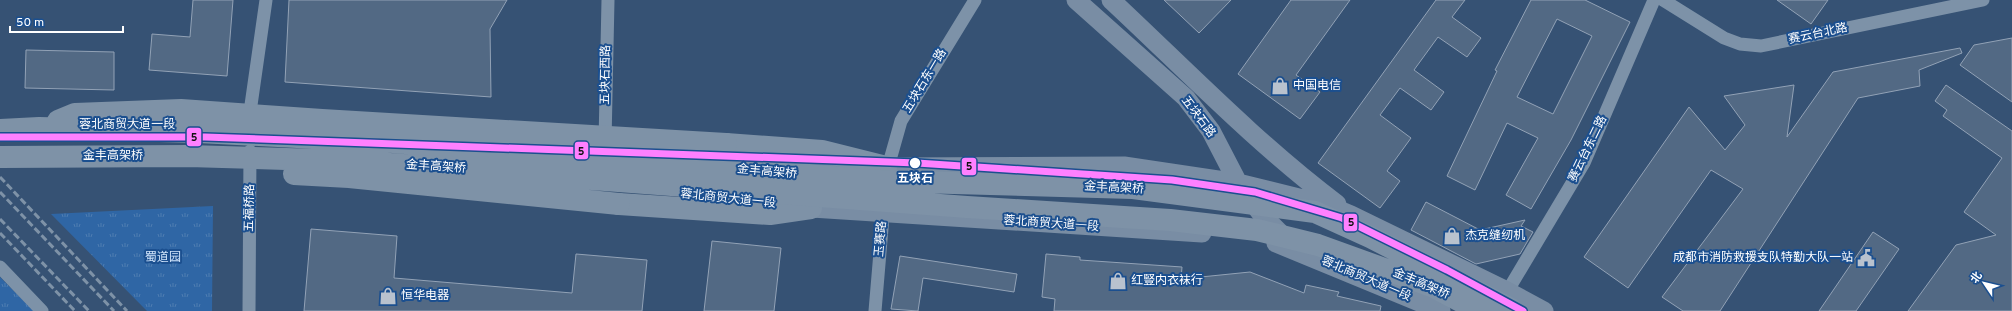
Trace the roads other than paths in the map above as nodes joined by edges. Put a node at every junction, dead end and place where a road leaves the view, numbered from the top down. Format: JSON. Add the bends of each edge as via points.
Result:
{"nodes":[{"id":1,"x":266,"y":0,"type":"edge"},
{"id":2,"x":608,"y":0,"type":"edge"},
{"id":3,"x":975,"y":0,"type":"edge"},
{"id":4,"x":1076,"y":0,"type":"edge"},
{"id":5,"x":1111,"y":0,"type":"edge"},
{"id":6,"x":1654,"y":0,"type":"edge"},
{"id":7,"x":1663,"y":0,"type":"edge"},
{"id":8,"x":1984,"y":0,"type":"edge"},
{"id":9,"x":0,"y":125,"type":"edge"},
{"id":10,"x":251,"y":126,"type":"junction"},
{"id":11,"x":39,"y":128,"type":"junction"},
{"id":12,"x":0,"y":130,"type":"edge"},
{"id":13,"x":604,"y":151,"type":"junction"},
{"id":14,"x":10,"y":157,"type":"edge"},
{"id":15,"x":250,"y":160,"type":"junction"},
{"id":16,"x":0,"y":167,"type":"edge"},
{"id":17,"x":886,"y":167,"type":"junction"},
{"id":18,"x":1238,"y":183,"type":"junction"},
{"id":19,"x":811,"y":208,"type":"junction"},
{"id":20,"x":884,"y":213,"type":"junction"},
{"id":21,"x":1351,"y":215,"type":"junction"},
{"id":22,"x":1299,"y":252,"type":"junction"},
{"id":23,"x":0,"y":267,"type":"edge"},
{"id":24,"x":1507,"y":306,"type":"edge"},
{"id":25,"x":42,"y":311,"type":"edge"},
{"id":26,"x":249,"y":311,"type":"edge"},
{"id":27,"x":875,"y":311,"type":"edge"},
{"id":28,"x":1441,"y":311,"type":"edge"},
{"id":29,"x":1479,"y":311,"type":"edge"},
{"id":30,"x":1544,"y":311,"type":"edge"}],
"edges":[{"from":1,"to":10,"type":"street","name":"五福桥路","via":[[251,105]]},
{"from":2,"to":13,"type":"street","name":"五块石西路"},
{"from":3,"to":17,"type":"street","name":"五块石东一路","via":[[901,121]]},
{"from":4,"to":18,"type":"main road","name":"五块石路","via":[[1186,98],[1211,131]]},
{"from":5,"to":21,"type":"main road","name":"五块石路","via":[[1307,182]]},
{"from":6,"to":24,"type":"street","name":"赛云台东二路","via":[[1584,163]]},
{"from":7,"to":8,"type":"street","name":"赛云台北路","via":[[1724,38],[1740,44],[1761,46]]},
{"from":9,"to":10,"type":"main road","name":"蓉北商贸大道一段"},
{"from":10,"to":13,"type":"main road","name":"蓉北商贸大道一段"},
{"from":10,"to":15,"type":"street","name":"五福桥路"},
{"from":11,"to":12,"type":"highway","name":"金丰高架桥","bridge":true},
{"from":11,"to":17,"type":"highway","bridge":true,"via":[[75,114],[181,110],[822,151]]},
{"from":11,"to":24,"type":"highway","name":"金丰高架桥","bridge":true,"via":[[199,132],[393,142],[880,181],[1133,188],[1315,212]]},
{"from":13,"to":17,"type":"main road","name":"蓉北商贸大道一段"},
{"from":14,"to":19,"type":"highway","bridge":true,"via":[[349,177],[619,204],[770,214]]},
{"from":14,"to":29,"type":"highway","name":"金丰高架桥","bridge":true,"via":[[189,156],[350,161],[1170,220],[1256,230],[1318,245],[1434,287]]},
{"from":15,"to":16,"type":"street","name":"蓉北商贸大道一段"},
{"from":15,"to":19,"type":"main road","name":"蓉北商贸大道一段","via":[[624,189]]},
{"from":15,"to":26,"type":"street","name":"五福桥路"},
{"from":17,"to":18,"type":"main road","name":"蓉北商贸大道一段","via":[[1124,166]]},
{"from":17,"to":20,"type":"street","name":"玉赛路"},
{"from":18,"to":21,"type":"main road","name":"蓉北商贸大道一段","via":[[1327,205]]},
{"from":18,"to":22,"type":"main road","name":"五块石路","via":[[1263,216]]},
{"from":19,"to":20,"type":"main road","name":"蓉北商贸大道一段"},
{"from":20,"to":22,"type":"main road","name":"蓉北商贸大道一段","via":[[1261,237]]},
{"from":20,"to":27,"type":"street","name":"玉赛路"},
{"from":21,"to":24,"type":"main road","name":"蓉北商贸大道一段"},
{"from":22,"to":28,"type":"main road","name":"蓉北商贸大道一段"},
{"from":23,"to":25,"type":"street"},
{"from":24,"to":30,"type":"main road","name":"蓉北商贸大道一段"}]}
